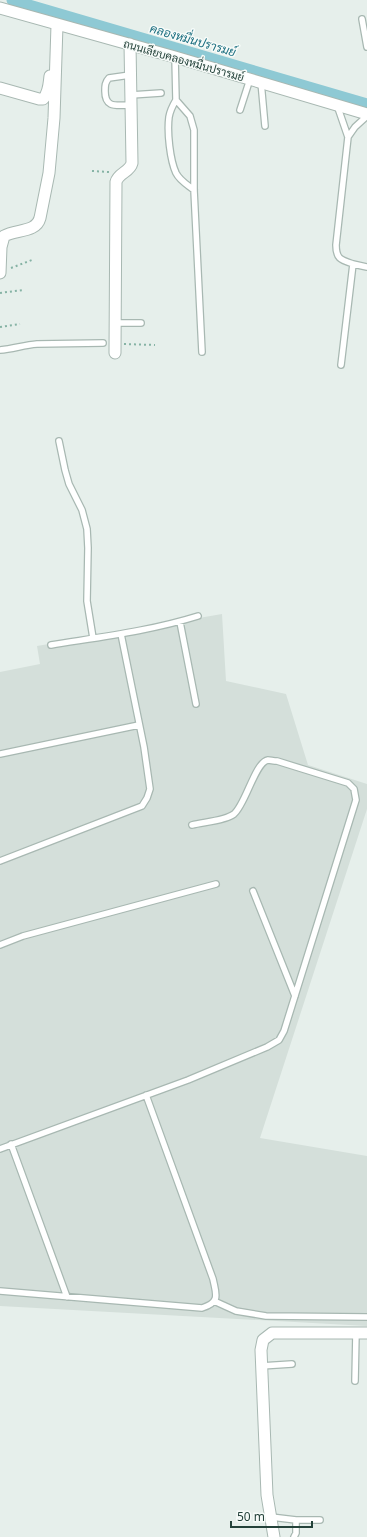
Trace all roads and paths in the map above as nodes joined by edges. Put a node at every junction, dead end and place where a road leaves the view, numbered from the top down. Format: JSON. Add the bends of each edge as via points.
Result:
{"nodes":[{"id":1,"x":0,"y":8,"type":"edge"},
{"id":2,"x":362,"y":19,"type":"dead end"},
{"id":3,"x":54,"y":24,"type":"junction"},
{"id":4,"x":130,"y":44,"type":"junction"},
{"id":5,"x":367,"y":47,"type":"edge"},
{"id":6,"x":175,"y":57,"type":"junction"},
{"id":7,"x":130,"y":75,"type":"junction"},
{"id":8,"x":250,"y":79,"type":"junction"},
{"id":9,"x":261,"y":82,"type":"junction"},
{"id":10,"x":0,"y":88,"type":"edge"},
{"id":11,"x":161,"y":93,"type":"dead end"},
{"id":12,"x":131,"y":100,"type":"junction"},
{"id":13,"x":176,"y":100,"type":"junction"},
{"id":14,"x":337,"y":105,"type":"junction"},
{"id":15,"x":240,"y":110,"type":"dead end"},
{"id":16,"x":367,"y":115,"type":"edge"},
{"id":17,"x":265,"y":126,"type":"dead end"},
{"id":18,"x":348,"y":137,"type":"junction"},
{"id":19,"x":194,"y":190,"type":"junction"},
{"id":20,"x":32,"y":260,"type":"dead end"},
{"id":21,"x":353,"y":264,"type":"junction"},
{"id":22,"x":367,"y":267,"type":"edge"},
{"id":23,"x":0,"y":272,"type":"edge"},
{"id":24,"x":22,"y":290,"type":"dead end"},
{"id":25,"x":0,"y":293,"type":"edge"},
{"id":26,"x":115,"y":323,"type":"junction"},
{"id":27,"x":141,"y":323,"type":"dead end"},
{"id":28,"x":20,"y":324,"type":"dead end"},
{"id":29,"x":0,"y":327,"type":"edge"},
{"id":30,"x":103,"y":343,"type":"dead end"},
{"id":31,"x":155,"y":345,"type":"dead end"},
{"id":32,"x":115,"y":348,"type":"joint"},
{"id":33,"x":0,"y":350,"type":"edge"},
{"id":34,"x":202,"y":352,"type":"dead end"},
{"id":35,"x":341,"y":365,"type":"dead end"},
{"id":36,"x":59,"y":441,"type":"dead end"},
{"id":37,"x":198,"y":616,"type":"dead end"},
{"id":38,"x":180,"y":622,"type":"junction"},
{"id":39,"x":121,"y":634,"type":"junction"},
{"id":40,"x":93,"y":638,"type":"junction"},
{"id":41,"x":51,"y":645,"type":"dead end"},
{"id":42,"x":196,"y":704,"type":"dead end"},
{"id":43,"x":139,"y":725,"type":"junction"},
{"id":44,"x":0,"y":754,"type":"edge"},
{"id":45,"x":192,"y":825,"type":"dead end"},
{"id":46,"x":0,"y":861,"type":"edge"},
{"id":47,"x":216,"y":884,"type":"dead end"},
{"id":48,"x":253,"y":891,"type":"dead end"},
{"id":49,"x":0,"y":945,"type":"edge"},
{"id":50,"x":295,"y":996,"type":"junction"},
{"id":51,"x":146,"y":1095,"type":"junction"},
{"id":52,"x":11,"y":1144,"type":"junction"},
{"id":53,"x":0,"y":1148,"type":"edge"},
{"id":54,"x":0,"y":1291,"type":"edge"},
{"id":55,"x":67,"y":1297,"type":"junction"},
{"id":56,"x":214,"y":1301,"type":"junction"},
{"id":57,"x":367,"y":1317,"type":"edge"},
{"id":58,"x":362,"y":1333,"type":"edge"},
{"id":59,"x":292,"y":1364,"type":"dead end"},
{"id":60,"x":261,"y":1366,"type":"junction"},
{"id":61,"x":356,"y":1382,"type":"dead end"},
{"id":62,"x":270,"y":1517,"type":"junction"},
{"id":63,"x":296,"y":1520,"type":"junction"},
{"id":64,"x":320,"y":1520,"type":"dead end"},
{"id":65,"x":274,"y":1537,"type":"edge"},
{"id":66,"x":294,"y":1537,"type":"edge"}],
"edges":[{"from":1,"to":3,"type":"street","name":"ถนนเลียบคลองหมื่นปรารมย์"},
{"from":2,"to":5,"type":"lane"},
{"from":3,"to":4,"type":"street","name":"ถนนเลียบคลองหมื่นปรารมย์"},
{"from":3,"to":10,"type":"street","via":[[46,96],[38,99]]},
{"from":3,"to":23,"type":"street","via":[[54,118],[49,173],[40,218],[34,227],[4,236]]},
{"from":4,"to":6,"type":"street","name":"ถนนเลียบคลองหมื่นปรารมย์"},
{"from":4,"to":7,"type":"street"},
{"from":6,"to":8,"type":"street","name":"ถนนเลียบคลองหมื่นปรารมย์"},
{"from":6,"to":13,"type":"lane"},
{"from":7,"to":12,"type":"street"},
{"from":7,"to":12,"type":"lane","via":[[109,78],[105,87],[105,98],[110,105]]},
{"from":8,"to":9,"type":"street","name":"ถนนเลียบคลองหมื่นปรารมย์"},
{"from":8,"to":15,"type":"lane"},
{"from":9,"to":14,"type":"street","name":"ถนนเลียบคลองหมื่นปรารมย์"},
{"from":9,"to":17,"type":"lane"},
{"from":11,"to":12,"type":"lane"},
{"from":12,"to":26,"type":"street","via":[[132,163],[130,169],[118,177],[116,182]]},
{"from":13,"to":19,"type":"lane","via":[[193,123]]},
{"from":13,"to":19,"type":"lane","via":[[169,118],[171,161],[180,178]]},
{"from":14,"to":16,"type":"street","name":"ถนนเลียบคลองหมื่นปรารมย์"},
{"from":14,"to":18,"type":"lane"},
{"from":16,"to":18,"type":"lane"},
{"from":18,"to":21,"type":"lane","via":[[336,254],[342,260]]},
{"from":19,"to":34,"type":"lane"},
{"from":20,"to":23,"type":"path"},
{"from":21,"to":22,"type":"lane"},
{"from":21,"to":35,"type":"lane"},
{"from":24,"to":25,"type":"path"},
{"from":26,"to":27,"type":"lane"},
{"from":26,"to":32,"type":"street"},
{"from":28,"to":29,"type":"path"},
{"from":30,"to":33,"type":"lane","via":[[37,344]]},
{"from":31,"to":32,"type":"path"},
{"from":36,"to":40,"type":"lane","via":[[65,470],[87,529],[87,601]]},
{"from":37,"to":38,"type":"lane"},
{"from":38,"to":39,"type":"lane"},
{"from":38,"to":42,"type":"lane"},
{"from":39,"to":40,"type":"lane"},
{"from":39,"to":43,"type":"lane"},
{"from":40,"to":41,"type":"lane"},
{"from":43,"to":44,"type":"lane"},
{"from":43,"to":46,"type":"lane","via":[[150,789],[148,798],[142,806]]},
{"from":45,"to":50,"type":"lane","via":[[233,814],[243,802],[261,763],[268,760],[348,783],[354,789],[356,800]]},
{"from":47,"to":49,"type":"lane","via":[[23,936]]},
{"from":48,"to":50,"type":"lane"},
{"from":50,"to":51,"type":"lane","via":[[279,1040],[188,1080]]},
{"from":51,"to":52,"type":"lane"},
{"from":51,"to":56,"type":"lane","via":[[213,1279],[217,1296]]},
{"from":52,"to":53,"type":"lane"},
{"from":52,"to":55,"type":"lane"},
{"from":54,"to":55,"type":"lane"},
{"from":55,"to":56,"type":"lane","via":[[202,1308]]},
{"from":56,"to":57,"type":"lane","via":[[236,1311],[266,1316]]},
{"from":58,"to":60,"type":"street","via":[[272,1333],[263,1340]]},
{"from":58,"to":61,"type":"lane"},
{"from":59,"to":60,"type":"lane"},
{"from":60,"to":62,"type":"street"},
{"from":62,"to":63,"type":"lane"},
{"from":62,"to":65,"type":"street"},
{"from":63,"to":64,"type":"lane"},
{"from":63,"to":66,"type":"lane"}]}
